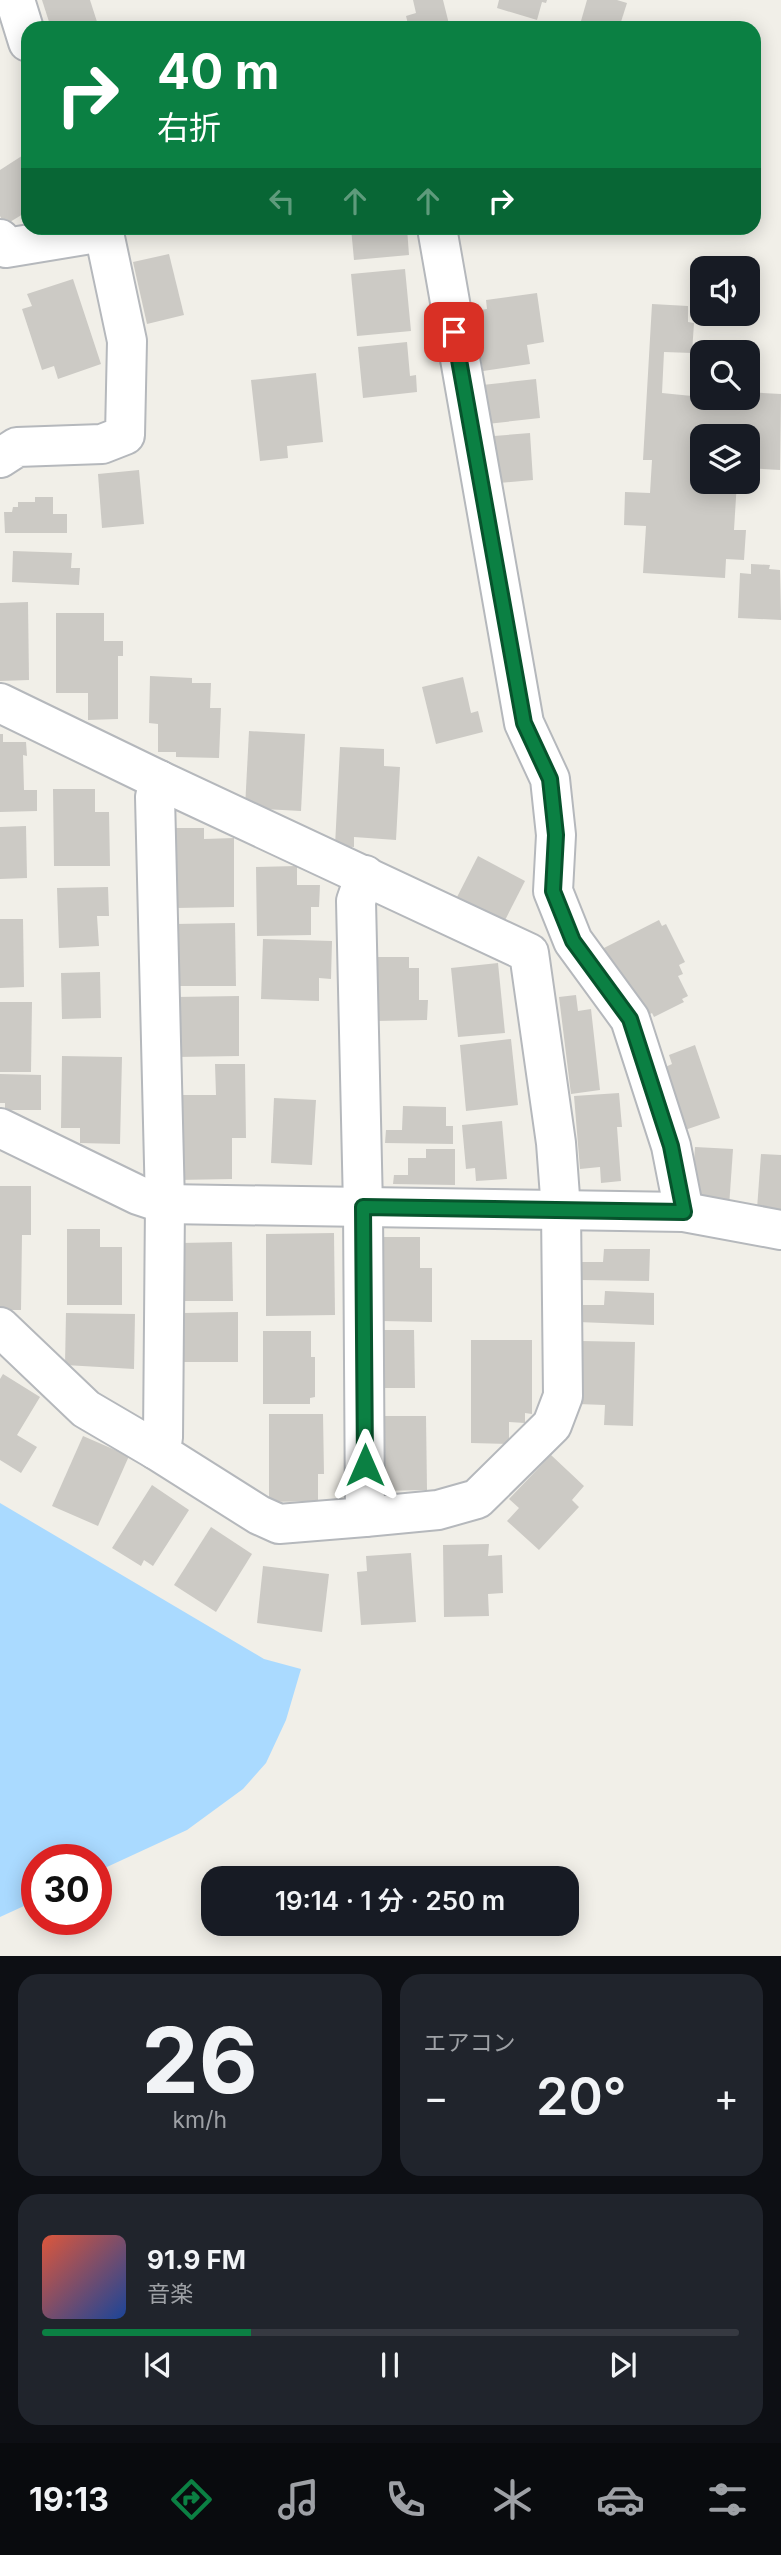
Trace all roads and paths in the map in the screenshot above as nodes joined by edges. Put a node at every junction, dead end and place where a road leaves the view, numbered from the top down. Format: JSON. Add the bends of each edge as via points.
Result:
{"nodes":[{"id":1,"x":15,"y":0,"type":"edge"},
{"id":2,"x":22,"y":21,"type":"edge"},
{"id":3,"x":76,"y":235,"type":"edge"},
{"id":4,"x":104,"y":235,"type":"edge"},
{"id":5,"x":438,"y":235,"type":"edge"},
{"id":6,"x":0,"y":239,"type":"edge"},
{"id":7,"x":0,"y":458,"type":"edge"},
{"id":8,"x":0,"y":703,"type":"edge"},
{"id":9,"x":159,"y":780,"type":"junction"},
{"id":10,"x":365,"y":875,"type":"junction"},
{"id":11,"x":0,"y":1128,"type":"edge"},
{"id":12,"x":165,"y":1204,"type":"junction"},
{"id":13,"x":363,"y":1207,"type":"junction"},
{"id":14,"x":561,"y":1210,"type":"junction"},
{"id":15,"x":684,"y":1212,"type":"junction"},
{"id":16,"x":781,"y":1230,"type":"edge"},
{"id":17,"x":0,"y":1327,"type":"edge"},
{"id":18,"x":156,"y":1450,"type":"junction"},
{"id":19,"x":365,"y":1517,"type":"junction"}],
"edges":[{"from":1,"to":2,"type":"street"},
{"from":3,"to":6,"type":"street","via":[[6,248]]},
{"from":4,"to":7,"type":"street","via":[[127,341],[125,435],[102,444],[18,447]]},
{"from":5,"to":15,"type":"street","via":[[524,723],[550,779],[556,835],[553,891],[573,941],[630,1019],[671,1146]]},
{"from":8,"to":9,"type":"street"},
{"from":9,"to":10,"type":"street"},
{"from":9,"to":12,"type":"street","via":[[155,797]]},
{"from":10,"to":13,"type":"street","via":[[356,901]]},
{"from":10,"to":14,"type":"street","via":[[529,953]]},
{"from":11,"to":12,"type":"street"},
{"from":12,"to":13,"type":"street"},
{"from":12,"to":18,"type":"street","via":[[163,1438]]},
{"from":13,"to":14,"type":"street"},
{"from":13,"to":19,"type":"street"},
{"from":14,"to":15,"type":"street"},
{"from":14,"to":19,"type":"street","via":[[563,1396],[552,1425],[477,1499],[439,1510]]},
{"from":15,"to":16,"type":"street"},
{"from":17,"to":18,"type":"street","via":[[86,1409]]},
{"from":18,"to":19,"type":"street","via":[[279,1524]]}]}
